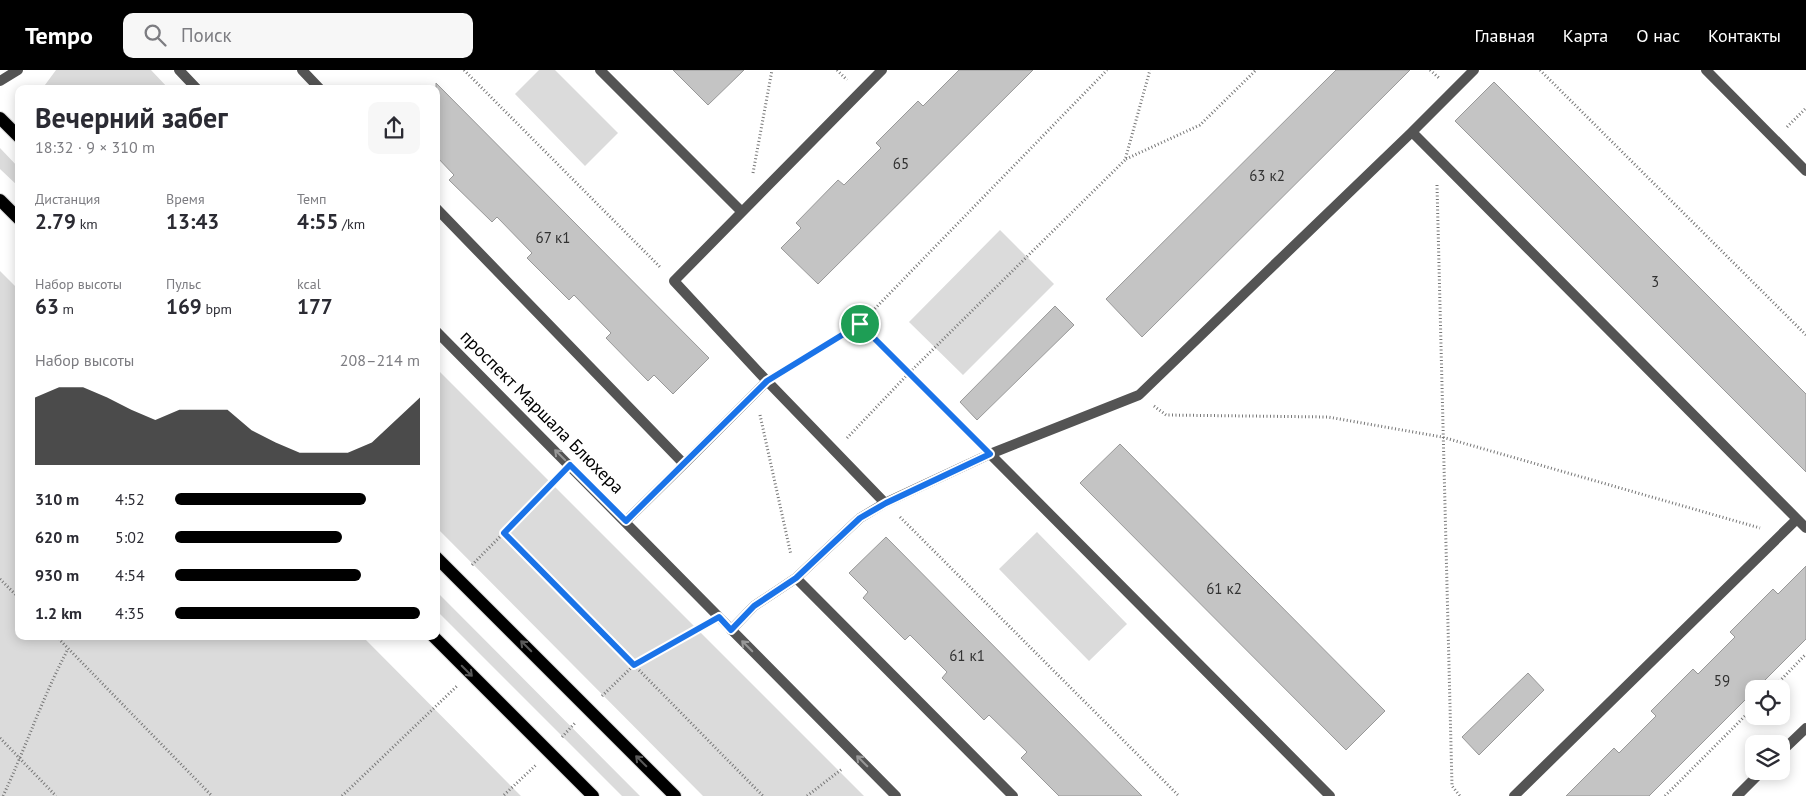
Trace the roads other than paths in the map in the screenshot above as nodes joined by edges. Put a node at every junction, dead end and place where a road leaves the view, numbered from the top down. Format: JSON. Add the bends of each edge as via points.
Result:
{"nodes":[{"id":1,"x":18,"y":70,"type":"edge"},
{"id":2,"x":178,"y":70,"type":"edge"},
{"id":3,"x":302,"y":70,"type":"edge"},
{"id":4,"x":600,"y":70,"type":"edge"},
{"id":5,"x":882,"y":70,"type":"edge"},
{"id":6,"x":1474,"y":70,"type":"edge"},
{"id":7,"x":1706,"y":70,"type":"edge"},
{"id":8,"x":0,"y":81,"type":"edge"},
{"id":9,"x":193,"y":85,"type":"edge"},
{"id":10,"x":316,"y":85,"type":"edge"},
{"id":11,"x":0,"y":118,"type":"edge"},
{"id":12,"x":1412,"y":132,"type":"junction"},
{"id":13,"x":15,"y":133,"type":"edge"},
{"id":14,"x":1806,"y":171,"type":"edge"},
{"id":15,"x":0,"y":200,"type":"edge"},
{"id":16,"x":440,"y":212,"type":"edge"},
{"id":17,"x":742,"y":212,"type":"junction"},
{"id":18,"x":15,"y":215,"type":"edge"},
{"id":19,"x":440,"y":335,"type":"edge"},
{"id":20,"x":767,"y":381,"type":"junction"},
{"id":21,"x":990,"y":454,"type":"junction"},
{"id":22,"x":684,"y":464,"type":"junction"},
{"id":23,"x":886,"y":503,"type":"junction"},
{"id":24,"x":1797,"y":519,"type":"junction"},
{"id":25,"x":626,"y":521,"type":"junction"},
{"id":26,"x":1806,"y":528,"type":"edge"},
{"id":27,"x":440,"y":561,"type":"edge"},
{"id":28,"x":796,"y":578,"type":"junction"},
{"id":29,"x":731,"y":630,"type":"junction"},
{"id":30,"x":437,"y":640,"type":"edge"},
{"id":31,"x":1806,"y":728,"type":"edge"},
{"id":32,"x":1790,"y":743,"type":"edge"},
{"id":33,"x":1753,"y":780,"type":"edge"},
{"id":34,"x":593,"y":796,"type":"edge"},
{"id":35,"x":675,"y":796,"type":"edge"},
{"id":36,"x":896,"y":796,"type":"edge"},
{"id":37,"x":1013,"y":796,"type":"edge"},
{"id":38,"x":1330,"y":796,"type":"edge"},
{"id":39,"x":1514,"y":796,"type":"edge"},
{"id":40,"x":1737,"y":796,"type":"edge"}],
"edges":[{"from":1,"to":8,"type":"street"},
{"from":2,"to":9,"type":"street"},
{"from":3,"to":10,"type":"street"},
{"from":4,"to":17,"type":"street"},
{"from":5,"to":17,"type":"street"},
{"from":6,"to":12,"type":"street"},
{"from":7,"to":14,"type":"street"},
{"from":11,"to":13,"type":"main road"},
{"from":12,"to":21,"type":"street","via":[[1139,395]]},
{"from":12,"to":24,"type":"street"},
{"from":15,"to":18,"type":"main road"},
{"from":16,"to":22,"type":"street"},
{"from":17,"to":20,"type":"street","via":[[674,281]]},
{"from":25,"to":19,"type":"street","name":"проспект Маршала Блюхера","one_way":true},
{"from":20,"to":22,"type":"street"},
{"from":20,"to":23,"type":"street"},
{"from":21,"to":23,"type":"street"},
{"from":21,"to":38,"type":"street"},
{"from":22,"to":25,"type":"street"},
{"from":23,"to":28,"type":"street","via":[[860,518]]},
{"from":24,"to":26,"type":"street"},
{"from":24,"to":39,"type":"street"},
{"from":25,"to":29,"type":"street","name":"проспект Маршала Блюхера"},
{"from":35,"to":27,"type":"main road","one_way":true},
{"from":28,"to":29,"type":"street","via":[[754,606]]},
{"from":28,"to":37,"type":"street"},
{"from":36,"to":29,"type":"street","name":"проспект Маршала Блюхера","one_way":true},
{"from":30,"to":34,"type":"main road","one_way":true},
{"from":31,"to":32,"type":"street"},
{"from":33,"to":40,"type":"street"}]}
